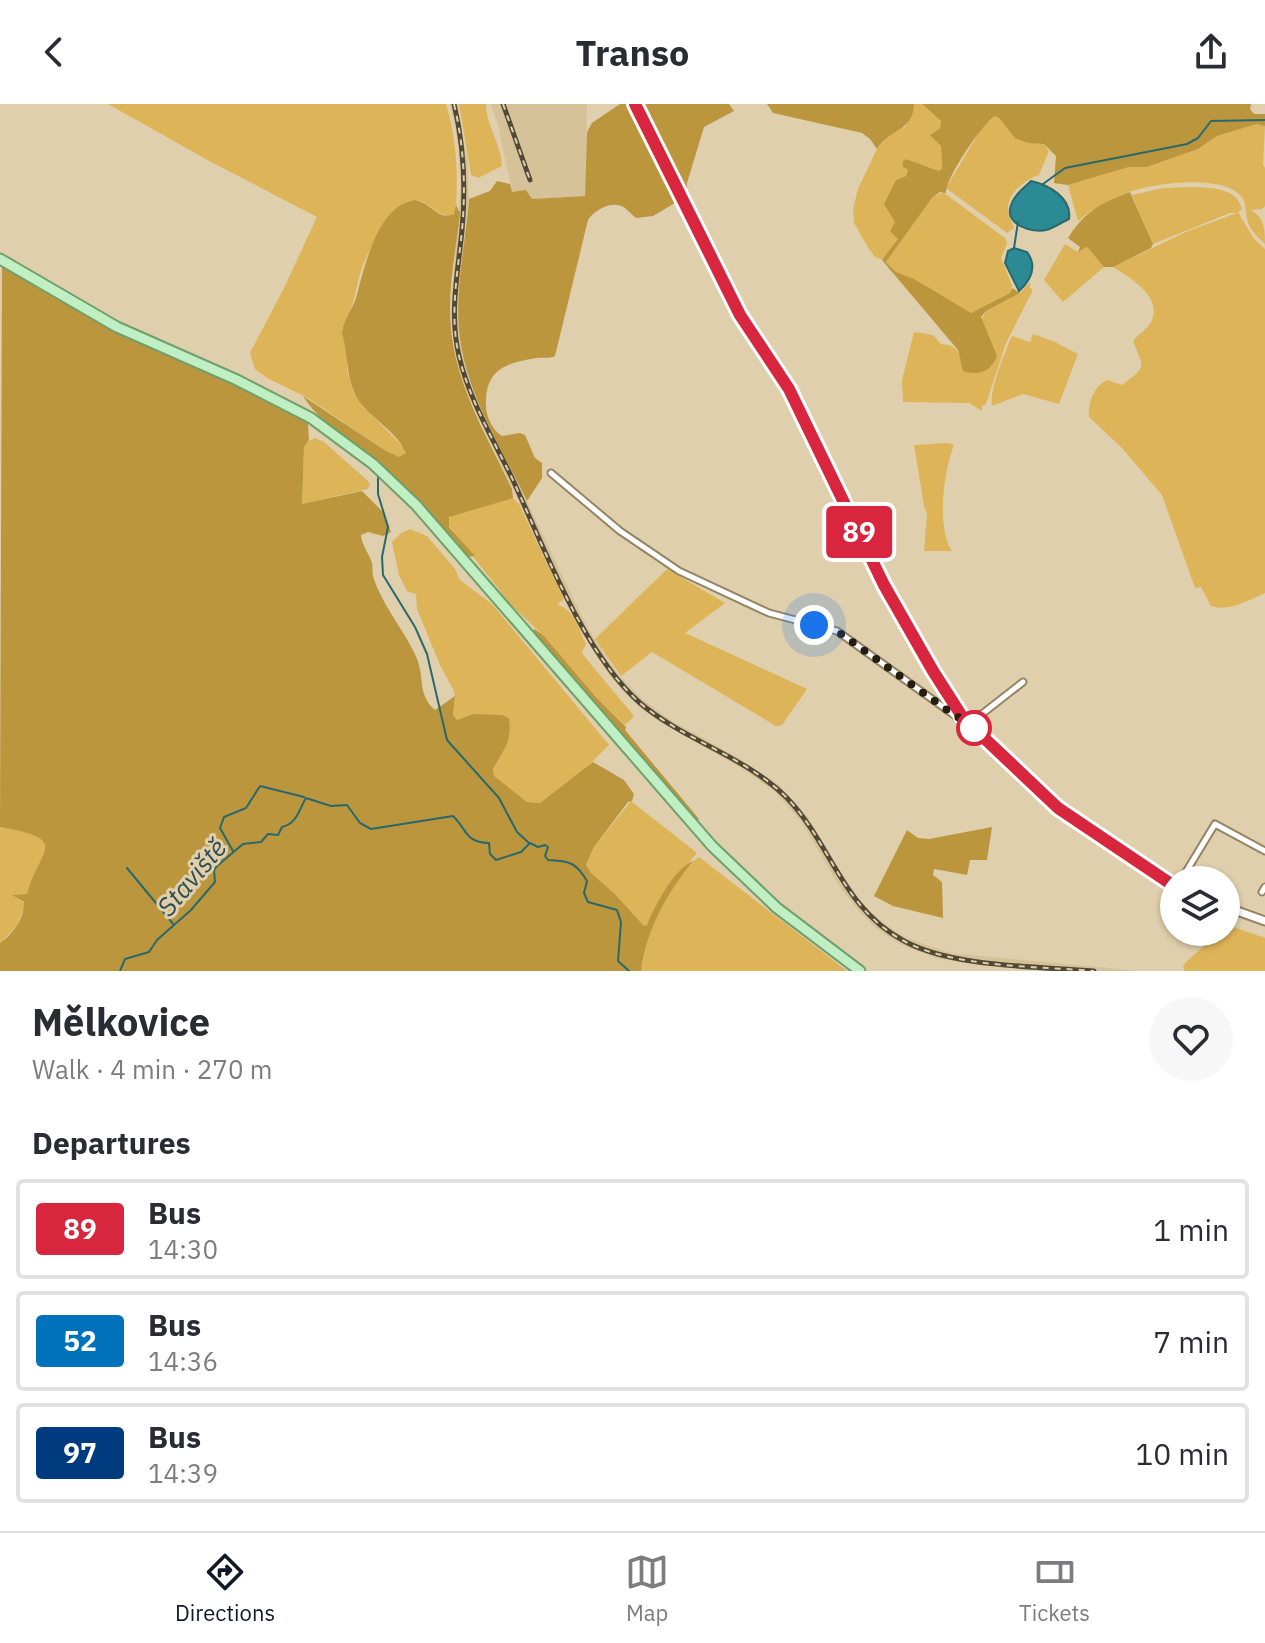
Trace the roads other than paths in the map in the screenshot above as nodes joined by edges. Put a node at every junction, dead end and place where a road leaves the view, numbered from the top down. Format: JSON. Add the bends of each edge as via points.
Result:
{"nodes":[{"id":1,"x":635,"y":104,"type":"edge"},
{"id":2,"x":0,"y":259,"type":"edge"},
{"id":3,"x":551,"y":473,"type":"dead end"},
{"id":4,"x":1023,"y":682,"type":"dead end"},
{"id":5,"x":963,"y":718,"type":"junction"},
{"id":6,"x":1265,"y":851,"type":"edge"},
{"id":7,"x":1190,"y":866,"type":"edge"},
{"id":8,"x":1160,"y":877,"type":"edge"},
{"id":9,"x":1240,"y":912,"type":"edge"},
{"id":10,"x":1265,"y":921,"type":"edge"},
{"id":11,"x":860,"y":971,"type":"edge"}],
"edges":[{"from":1,"to":5,"type":"street","via":[[740,315],[789,389],[884,585]]},
{"from":2,"to":11,"type":"main road","via":[[117,327],[294,408],[358,451],[416,505],[712,846],[777,908]]},
{"from":3,"to":5,"type":"street","via":[[620,531],[679,571],[769,613],[837,631]]},
{"from":4,"to":5,"type":"street","via":[[982,714]]},
{"from":5,"to":8,"type":"street","via":[[1058,808]]},
{"from":6,"to":7,"type":"street","via":[[1215,824]]},
{"from":9,"to":10,"type":"street"}]}
